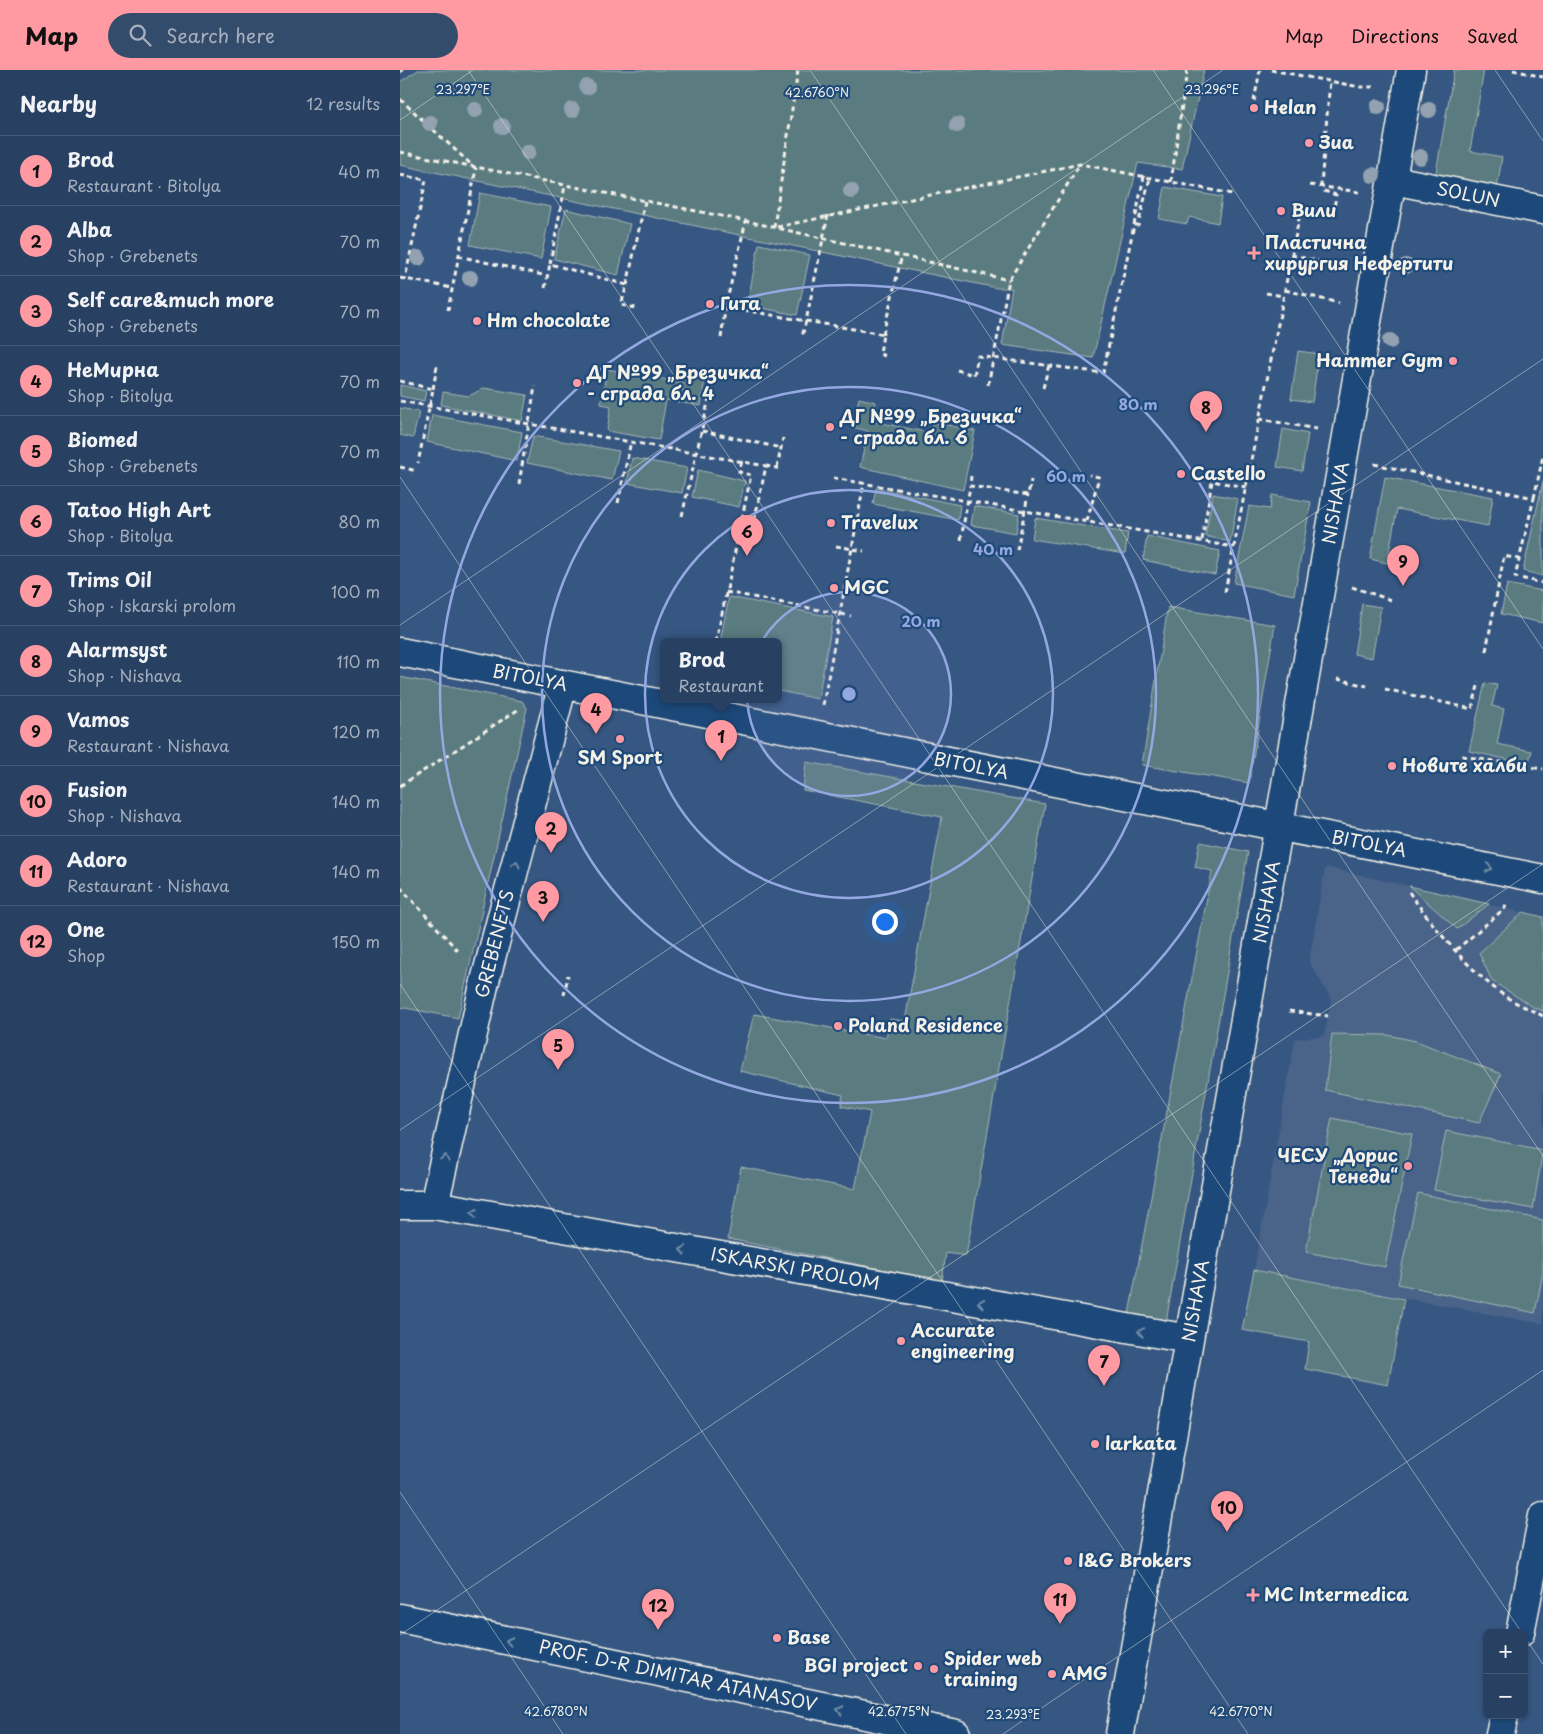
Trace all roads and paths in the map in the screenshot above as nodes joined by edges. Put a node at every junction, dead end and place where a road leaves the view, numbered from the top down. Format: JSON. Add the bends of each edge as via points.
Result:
{"nodes":[{"id":1,"x":403,"y":70,"type":"edge"},
{"id":2,"x":798,"y":70,"type":"edge"},
{"id":3,"x":1187,"y":70,"type":"edge"},
{"id":4,"x":1260,"y":70,"type":"edge"},
{"id":5,"x":1271,"y":70,"type":"edge"},
{"id":6,"x":1412,"y":70,"type":"edge"},
{"id":7,"x":1513,"y":70,"type":"edge"},
{"id":8,"x":400,"y":72,"type":"edge"},
{"id":9,"x":1543,"y":77,"type":"edge"},
{"id":10,"x":1330,"y":81,"type":"junction"},
{"id":11,"x":1373,"y":87,"type":"dead end"},
{"id":12,"x":400,"y":99,"type":"edge"},
{"id":13,"x":1254,"y":101,"type":"dead end"},
{"id":14,"x":400,"y":152,"type":"edge"},
{"id":15,"x":1080,"y":164,"type":"junction"},
{"id":16,"x":476,"y":169,"type":"junction"},
{"id":17,"x":400,"y":174,"type":"edge"},
{"id":18,"x":1144,"y":176,"type":"junction"},
{"id":19,"x":1150,"y":178,"type":"junction"},
{"id":20,"x":1393,"y":180,"type":"junction"},
{"id":21,"x":1171,"y":182,"type":"junction"},
{"id":22,"x":1310,"y":185,"type":"dead end"},
{"id":23,"x":1321,"y":185,"type":"junction"},
{"id":24,"x":565,"y":186,"type":"junction"},
{"id":25,"x":1364,"y":193,"type":"dead end"},
{"id":26,"x":1232,"y":194,"type":"dead end"},
{"id":27,"x":645,"y":201,"type":"junction"},
{"id":28,"x":1293,"y":206,"type":"dead end"},
{"id":29,"x":1301,"y":208,"type":"junction"},
{"id":30,"x":1543,"y":210,"type":"edge"},
{"id":31,"x":828,"y":214,"type":"junction"},
{"id":32,"x":746,"y":221,"type":"junction"},
{"id":33,"x":1134,"y":226,"type":"junction"},
{"id":34,"x":774,"y":228,"type":"junction"},
{"id":35,"x":822,"y":237,"type":"junction"},
{"id":36,"x":1292,"y":255,"type":"junction"},
{"id":37,"x":458,"y":256,"type":"junction"},
{"id":38,"x":902,"y":256,"type":"junction"},
{"id":39,"x":550,"y":264,"type":"junction"},
{"id":40,"x":1354,"y":268,"type":"dead end"},
{"id":41,"x":547,"y":276,"type":"junction"},
{"id":42,"x":400,"y":278,"type":"edge"},
{"id":43,"x":405,"y":279,"type":"junction"},
{"id":44,"x":1008,"y":280,"type":"junction"},
{"id":45,"x":627,"y":285,"type":"junction"},
{"id":46,"x":452,"y":288,"type":"junction"},
{"id":47,"x":545,"y":288,"type":"dead end"},
{"id":48,"x":1285,"y":290,"type":"junction"},
{"id":49,"x":1266,"y":293,"type":"dead end"},
{"id":50,"x":1283,"y":296,"type":"junction"},
{"id":51,"x":1347,"y":305,"type":"dead end"},
{"id":52,"x":726,"y":307,"type":"junction"},
{"id":53,"x":636,"y":308,"type":"dead end"},
{"id":54,"x":448,"y":310,"type":"dead end"},
{"id":55,"x":806,"y":321,"type":"junction"},
{"id":56,"x":883,"y":334,"type":"junction"},
{"id":57,"x":802,"y":337,"type":"dead end"},
{"id":58,"x":721,"y":338,"type":"dead end"},
{"id":59,"x":885,"y":356,"type":"dead end"},
{"id":60,"x":993,"y":358,"type":"junction"},
{"id":61,"x":1048,"y":365,"type":"junction"},
{"id":62,"x":437,"y":366,"type":"dead end"},
{"id":63,"x":957,"y":370,"type":"dead end"},
{"id":64,"x":714,"y":376,"type":"dead end"},
{"id":65,"x":400,"y":381,"type":"edge"},
{"id":66,"x":988,"y":385,"type":"dead end"},
{"id":67,"x":535,"y":386,"type":"dead end"},
{"id":68,"x":1043,"y":388,"type":"dead end"},
{"id":69,"x":433,"y":389,"type":"junction"},
{"id":70,"x":400,"y":401,"type":"edge"},
{"id":71,"x":428,"y":407,"type":"junction"},
{"id":72,"x":1259,"y":419,"type":"junction"},
{"id":73,"x":529,"y":424,"type":"junction"},
{"id":74,"x":1324,"y":430,"type":"dead end"},
{"id":75,"x":702,"y":431,"type":"junction"},
{"id":76,"x":783,"y":438,"type":"dead end"},
{"id":77,"x":630,"y":441,"type":"junction"},
{"id":78,"x":781,"y":448,"type":"junction"},
{"id":79,"x":697,"y":452,"type":"junction"},
{"id":80,"x":1543,"y":456,"type":"edge"},
{"id":81,"x":1344,"y":458,"type":"junction"},
{"id":82,"x":742,"y":460,"type":"junction"},
{"id":83,"x":418,"y":463,"type":"dead end"},
{"id":84,"x":766,"y":466,"type":"junction"},
{"id":85,"x":400,"y":467,"type":"edge"},
{"id":86,"x":777,"y":468,"type":"junction"},
{"id":87,"x":782,"y":469,"type":"dead end"},
{"id":88,"x":417,"y":471,"type":"dead end"},
{"id":89,"x":1089,"y":475,"type":"dead end"},
{"id":90,"x":971,"y":476,"type":"dead end"},
{"id":91,"x":832,"y":478,"type":"dead end"},
{"id":92,"x":1031,"y":480,"type":"dead end"},
{"id":93,"x":864,"y":483,"type":"junction"},
{"id":94,"x":519,"y":484,"type":"dead end"},
{"id":95,"x":970,"y":486,"type":"junction"},
{"id":96,"x":1246,"y":487,"type":"junction"},
{"id":97,"x":1028,"y":495,"type":"junction"},
{"id":98,"x":1534,"y":498,"type":"junction"},
{"id":99,"x":968,"y":500,"type":"junction"},
{"id":100,"x":618,"y":503,"type":"dead end"},
{"id":101,"x":1024,"y":511,"type":"junction"},
{"id":102,"x":682,"y":516,"type":"dead end"},
{"id":103,"x":1087,"y":521,"type":"junction"},
{"id":104,"x":961,"y":540,"type":"dead end"},
{"id":105,"x":1202,"y":540,"type":"junction"},
{"id":106,"x":750,"y":546,"type":"dead end"},
{"id":107,"x":836,"y":546,"type":"dead end"},
{"id":108,"x":1234,"y":546,"type":"junction"},
{"id":109,"x":851,"y":549,"type":"junction"},
{"id":110,"x":1017,"y":550,"type":"dead end"},
{"id":111,"x":864,"y":551,"type":"dead end"},
{"id":112,"x":1520,"y":559,"type":"junction"},
{"id":113,"x":1543,"y":583,"type":"edge"},
{"id":114,"x":726,"y":592,"type":"junction"},
{"id":115,"x":1225,"y":592,"type":"dead end"},
{"id":116,"x":1375,"y":595,"type":"dead end"},
{"id":117,"x":1394,"y":601,"type":"dead end"},
{"id":118,"x":840,"y":613,"type":"junction"},
{"id":119,"x":851,"y":616,"type":"dead end"},
{"id":120,"x":717,"y":638,"type":"edge"},
{"id":121,"x":1486,"y":651,"type":"dead end"},
{"id":122,"x":400,"y":652,"type":"edge"},
{"id":123,"x":1351,"y":682,"type":"dead end"},
{"id":124,"x":1479,"y":682,"type":"dead end"},
{"id":125,"x":563,"y":684,"type":"junction"},
{"id":126,"x":1367,"y":686,"type":"dead end"},
{"id":127,"x":1386,"y":689,"type":"dead end"},
{"id":128,"x":525,"y":705,"type":"dead end"},
{"id":129,"x":817,"y":735,"type":"junction"},
{"id":130,"x":1462,"y":756,"type":"dead end"},
{"id":131,"x":1543,"y":770,"type":"edge"},
{"id":132,"x":400,"y":786,"type":"edge"},
{"id":133,"x":1280,"y":827,"type":"junction"},
{"id":134,"x":1543,"y":879,"type":"edge"},
{"id":135,"x":400,"y":887,"type":"edge"},
{"id":136,"x":1409,"y":892,"type":"dead end"},
{"id":137,"x":1507,"y":896,"type":"dead end"},
{"id":138,"x":1456,"y":950,"type":"junction"},
{"id":139,"x":568,"y":975,"type":"dead end"},
{"id":140,"x":485,"y":981,"type":"junction"},
{"id":141,"x":564,"y":995,"type":"dead end"},
{"id":142,"x":1289,"y":1011,"type":"dead end"},
{"id":143,"x":1328,"y":1016,"type":"dead end"},
{"id":144,"x":1543,"y":1016,"type":"edge"},
{"id":145,"x":400,"y":1205,"type":"edge"},
{"id":146,"x":434,"y":1205,"type":"junction"},
{"id":147,"x":1189,"y":1339,"type":"junction"},
{"id":148,"x":1543,"y":1516,"type":"edge"},
{"id":149,"x":400,"y":1618,"type":"edge"},
{"id":150,"x":1521,"y":1629,"type":"edge"},
{"id":151,"x":1503,"y":1719,"type":"edge"},
{"id":152,"x":956,"y":1734,"type":"edge"},
{"id":153,"x":1120,"y":1734,"type":"edge"},
{"id":154,"x":1500,"y":1734,"type":"edge"}],
"edges":[{"from":1,"to":8,"type":"path"},
{"from":2,"to":34,"type":"path"},
{"from":3,"to":21,"type":"path"},
{"from":4,"to":13,"type":"path"},
{"from":5,"to":10,"type":"path"},
{"from":6,"to":20,"type":"street","name":"NISHAVA"},
{"from":7,"to":9,"type":"path"},
{"from":10,"to":11,"type":"path"},
{"from":10,"to":23,"type":"path"},
{"from":12,"to":16,"type":"path"},
{"from":14,"to":16,"type":"path"},
{"from":15,"to":18,"type":"path"},
{"from":15,"to":31,"type":"path"},
{"from":15,"to":44,"type":"path"},
{"from":16,"to":24,"type":"path"},
{"from":16,"to":37,"type":"path"},
{"from":17,"to":43,"type":"path","via":[[426,180]]},
{"from":18,"to":19,"type":"path"},
{"from":18,"to":33,"type":"path"},
{"from":19,"to":21,"type":"path"},
{"from":19,"to":33,"type":"path","via":[[1138,225]]},
{"from":20,"to":30,"type":"street","name":"SOLUN"},
{"from":20,"to":81,"type":"street","name":"NISHAVA"},
{"from":21,"to":26,"type":"path"},
{"from":22,"to":23,"type":"path"},
{"from":23,"to":25,"type":"path"},
{"from":23,"to":29,"type":"path","via":[[1324,191],[1336,195],[1334,209]]},
{"from":24,"to":27,"type":"path"},
{"from":24,"to":39,"type":"path"},
{"from":27,"to":32,"type":"path"},
{"from":27,"to":45,"type":"path"},
{"from":28,"to":29,"type":"path"},
{"from":29,"to":36,"type":"path"},
{"from":31,"to":34,"type":"path"},
{"from":31,"to":35,"type":"path"},
{"from":32,"to":34,"type":"path"},
{"from":32,"to":52,"type":"path"},
{"from":33,"to":61,"type":"path","via":[[1103,373]]},
{"from":34,"to":35,"type":"path"},
{"from":35,"to":38,"type":"path"},
{"from":35,"to":55,"type":"path"},
{"from":36,"to":40,"type":"path"},
{"from":36,"to":48,"type":"path"},
{"from":37,"to":41,"type":"path"},
{"from":37,"to":46,"type":"path"},
{"from":38,"to":44,"type":"path"},
{"from":38,"to":56,"type":"path"},
{"from":39,"to":41,"type":"path"},
{"from":39,"to":45,"type":"path"},
{"from":41,"to":47,"type":"path"},
{"from":42,"to":43,"type":"path"},
{"from":43,"to":46,"type":"path"},
{"from":44,"to":60,"type":"path"},
{"from":45,"to":53,"type":"path","via":[[621,305]]},
{"from":46,"to":54,"type":"path"},
{"from":48,"to":50,"type":"path"},
{"from":48,"to":51,"type":"path"},
{"from":49,"to":50,"type":"path"},
{"from":50,"to":72,"type":"path"},
{"from":52,"to":55,"type":"path"},
{"from":52,"to":58,"type":"path"},
{"from":55,"to":56,"type":"path"},
{"from":55,"to":57,"type":"path"},
{"from":56,"to":59,"type":"path","via":[[879,351]]},
{"from":60,"to":61,"type":"path"},
{"from":60,"to":63,"type":"path","via":[[978,356],[974,375]]},
{"from":60,"to":66,"type":"path"},
{"from":61,"to":68,"type":"path"},
{"from":62,"to":69,"type":"path"},
{"from":64,"to":75,"type":"path"},
{"from":65,"to":69,"type":"path"},
{"from":67,"to":73,"type":"path"},
{"from":69,"to":71,"type":"path"},
{"from":70,"to":71,"type":"path"},
{"from":71,"to":73,"type":"path"},
{"from":71,"to":83,"type":"path"},
{"from":72,"to":74,"type":"path"},
{"from":72,"to":96,"type":"path"},
{"from":73,"to":77,"type":"path"},
{"from":73,"to":94,"type":"path"},
{"from":75,"to":78,"type":"path"},
{"from":75,"to":79,"type":"path"},
{"from":76,"to":78,"type":"path"},
{"from":77,"to":79,"type":"path"},
{"from":77,"to":100,"type":"path"},
{"from":78,"to":86,"type":"path"},
{"from":79,"to":82,"type":"path"},
{"from":79,"to":102,"type":"path"},
{"from":80,"to":98,"type":"path"},
{"from":81,"to":98,"type":"path"},
{"from":81,"to":133,"type":"street","name":"NISHAVA"},
{"from":82,"to":84,"type":"path"},
{"from":82,"to":114,"type":"path","via":[[739,472],[751,475]]},
{"from":84,"to":86,"type":"path"},
{"from":84,"to":106,"type":"path"},
{"from":85,"to":88,"type":"path"},
{"from":86,"to":87,"type":"path"},
{"from":89,"to":103,"type":"path","via":[[1098,477]]},
{"from":90,"to":95,"type":"path"},
{"from":91,"to":93,"type":"path"},
{"from":92,"to":97,"type":"path"},
{"from":93,"to":99,"type":"path"},
{"from":93,"to":109,"type":"path"},
{"from":95,"to":97,"type":"path"},
{"from":95,"to":99,"type":"path"},
{"from":96,"to":105,"type":"path","via":[[1212,481]]},
{"from":96,"to":108,"type":"path"},
{"from":97,"to":101,"type":"path"},
{"from":98,"to":112,"type":"path"},
{"from":99,"to":101,"type":"path"},
{"from":99,"to":104,"type":"path"},
{"from":101,"to":103,"type":"path"},
{"from":101,"to":110,"type":"path"},
{"from":103,"to":105,"type":"path"},
{"from":105,"to":108,"type":"path"},
{"from":107,"to":109,"type":"path"},
{"from":108,"to":115,"type":"path"},
{"from":109,"to":111,"type":"path"},
{"from":109,"to":118,"type":"path"},
{"from":112,"to":113,"type":"path","via":[[1515,577]]},
{"from":112,"to":121,"type":"path","via":[[1504,556]]},
{"from":114,"to":118,"type":"path"},
{"from":114,"to":120,"type":"path"},
{"from":116,"to":117,"type":"path"},
{"from":118,"to":119,"type":"path"},
{"from":118,"to":129,"type":"path"},
{"from":122,"to":125,"type":"street","name":"BITOLYA"},
{"from":123,"to":126,"type":"path"},
{"from":124,"to":127,"type":"path","via":[[1472,709]]},
{"from":125,"to":129,"type":"street","name":"BITOLYA"},
{"from":140,"to":125,"type":"street","name":"GREBENETS","one_way":true},
{"from":128,"to":132,"type":"path"},
{"from":129,"to":133,"type":"street","name":"BITOLYA"},
{"from":130,"to":131,"type":"path"},
{"from":133,"to":134,"type":"street","name":"BITOLYA","one_way":true},
{"from":133,"to":147,"type":"street","name":"NISHAVA"},
{"from":135,"to":140,"type":"path"},
{"from":136,"to":138,"type":"path"},
{"from":137,"to":138,"type":"path","via":[[1505,908]]},
{"from":138,"to":144,"type":"path","via":[[1504,995]]},
{"from":139,"to":141,"type":"path"},
{"from":146,"to":140,"type":"street","name":"GREBENETS","one_way":true},
{"from":142,"to":143,"type":"path"},
{"from":145,"to":146,"type":"street","name":"ISKARSKI PROLOM"},
{"from":147,"to":146,"type":"street","name":"ISKARSKI PROLOM","one_way":true},
{"from":147,"to":153,"type":"street","name":"NISHAVA"},
{"from":148,"to":150,"type":"street"},
{"from":152,"to":149,"type":"street","name":"PROF. D-R DIMITAR ATANASOV","one_way":true},
{"from":151,"to":154,"type":"street"}]}
